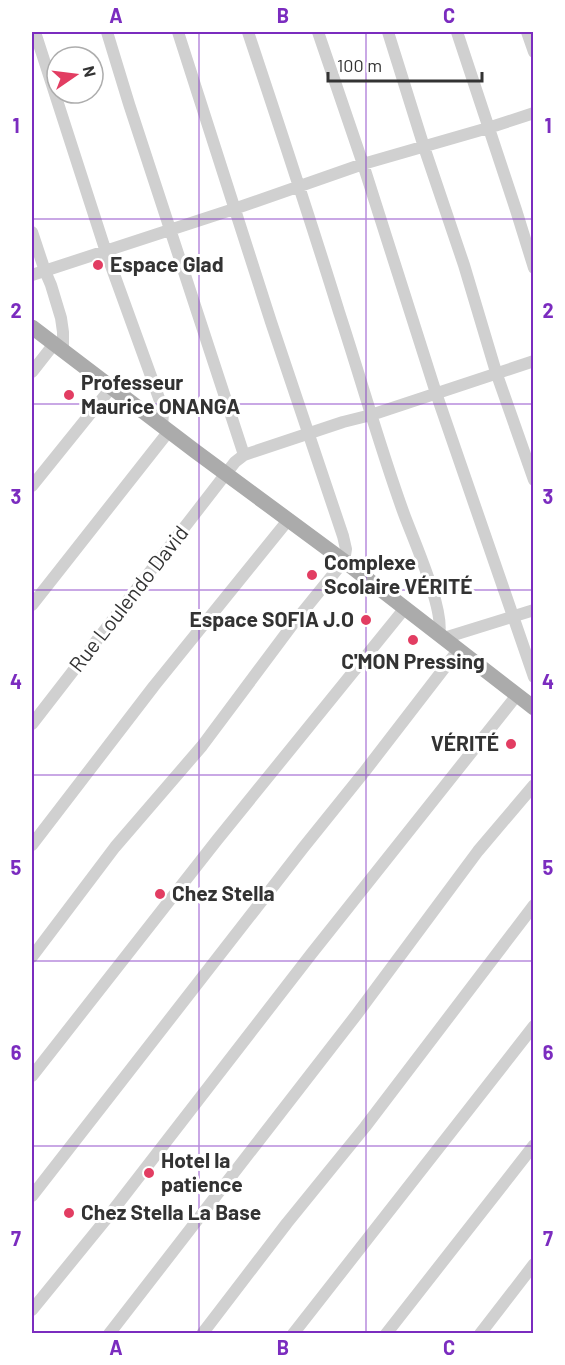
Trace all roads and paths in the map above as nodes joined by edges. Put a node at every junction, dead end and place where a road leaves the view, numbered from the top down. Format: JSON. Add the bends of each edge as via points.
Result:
{"nodes":[{"id":1,"x":35,"y":32,"type":"edge"},
{"id":2,"x":107,"y":32,"type":"edge"},
{"id":3,"x":178,"y":32,"type":"edge"},
{"id":4,"x":248,"y":32,"type":"edge"},
{"id":5,"x":318,"y":32,"type":"edge"},
{"id":6,"x":388,"y":32,"type":"edge"},
{"id":7,"x":457,"y":32,"type":"edge"},
{"id":8,"x":527,"y":32,"type":"edge"},
{"id":9,"x":534,"y":52,"type":"edge"},
{"id":10,"x":534,"y":112,"type":"edge"},
{"id":11,"x":488,"y":128,"type":"junction"},
{"id":12,"x":424,"y":147,"type":"junction"},
{"id":13,"x":363,"y":164,"type":"junction"},
{"id":14,"x":300,"y":186,"type":"junction"},
{"id":15,"x":234,"y":209,"type":"junction"},
{"id":16,"x":170,"y":230,"type":"junction"},
{"id":17,"x":32,"y":232,"type":"edge"},
{"id":18,"x":106,"y":252,"type":"junction"},
{"id":19,"x":534,"y":268,"type":"edge"},
{"id":20,"x":45,"y":271,"type":"junction"},
{"id":21,"x":32,"y":275,"type":"edge"},
{"id":22,"x":32,"y":327,"type":"edge"},
{"id":23,"x":58,"y":348,"type":"junction"},
{"id":24,"x":534,"y":361,"type":"edge"},
{"id":25,"x":32,"y":372,"type":"edge"},
{"id":26,"x":496,"y":372,"type":"junction"},
{"id":27,"x":111,"y":388,"type":"junction"},
{"id":28,"x":436,"y":393,"type":"junction"},
{"id":29,"x":371,"y":414,"type":"junction"},
{"id":30,"x":165,"y":429,"type":"junction"},
{"id":31,"x":308,"y":434,"type":"junction"},
{"id":32,"x":244,"y":455,"type":"junction"},
{"id":33,"x":226,"y":473,"type":"junction"},
{"id":34,"x":534,"y":480,"type":"edge"},
{"id":35,"x":32,"y":486,"type":"edge"},
{"id":36,"x":289,"y":519,"type":"junction"},
{"id":37,"x":344,"y":561,"type":"junction"},
{"id":38,"x":32,"y":605,"type":"edge"},
{"id":39,"x":405,"y":608,"type":"junction"},
{"id":40,"x":534,"y":610,"type":"edge"},
{"id":41,"x":513,"y":617,"type":"junction"},
{"id":42,"x":441,"y":637,"type":"junction"},
{"id":43,"x":459,"y":649,"type":"junction"},
{"id":44,"x":534,"y":677,"type":"edge"},
{"id":45,"x":517,"y":695,"type":"junction"},
{"id":46,"x":534,"y":708,"type":"edge"},
{"id":47,"x":32,"y":724,"type":"edge"},
{"id":48,"x":534,"y":785,"type":"edge"},
{"id":49,"x":32,"y":845,"type":"edge"},
{"id":50,"x":534,"y":905,"type":"edge"},
{"id":51,"x":32,"y":957,"type":"edge"},
{"id":52,"x":534,"y":1026,"type":"edge"},
{"id":53,"x":32,"y":1076,"type":"edge"},
{"id":54,"x":534,"y":1145,"type":"edge"},
{"id":55,"x":32,"y":1196,"type":"edge"},
{"id":56,"x":534,"y":1264,"type":"edge"},
{"id":57,"x":32,"y":1310,"type":"edge"},
{"id":58,"x":109,"y":1334,"type":"edge"},
{"id":59,"x":202,"y":1334,"type":"edge"},
{"id":60,"x":293,"y":1334,"type":"edge"},
{"id":61,"x":386,"y":1334,"type":"edge"},
{"id":62,"x":480,"y":1334,"type":"edge"}],
"edges":[{"from":1,"to":18,"type":"street"},
{"from":2,"to":16,"type":"street"},
{"from":3,"to":15,"type":"street"},
{"from":4,"to":14,"type":"street"},
{"from":5,"to":13,"type":"street"},
{"from":6,"to":12,"type":"street"},
{"from":7,"to":11,"type":"street"},
{"from":8,"to":9,"type":"street"},
{"from":10,"to":11,"type":"street"},
{"from":11,"to":12,"type":"street"},
{"from":11,"to":19,"type":"street"},
{"from":12,"to":13,"type":"street"},
{"from":12,"to":26,"type":"street"},
{"from":13,"to":14,"type":"street"},
{"from":13,"to":28,"type":"street"},
{"from":14,"to":15,"type":"street"},
{"from":14,"to":29,"type":"street"},
{"from":15,"to":16,"type":"street"},
{"from":15,"to":31,"type":"street"},
{"from":16,"to":18,"type":"street"},
{"from":16,"to":32,"type":"street"},
{"from":17,"to":20,"type":"street"},
{"from":18,"to":20,"type":"street"},
{"from":18,"to":30,"type":"street","via":[[160,401]]},
{"from":20,"to":21,"type":"street"},
{"from":20,"to":23,"type":"street","via":[[61,318],[63,332]]},
{"from":22,"to":23,"type":"main road"},
{"from":23,"to":25,"type":"street"},
{"from":23,"to":27,"type":"main road"},
{"from":24,"to":26,"type":"street"},
{"from":26,"to":28,"type":"street"},
{"from":26,"to":34,"type":"street"},
{"from":27,"to":30,"type":"main road"},
{"from":27,"to":35,"type":"street"},
{"from":28,"to":29,"type":"street"},
{"from":28,"to":41,"type":"street"},
{"from":29,"to":31,"type":"street"},
{"from":29,"to":42,"type":"street","via":[[435,597]]},
{"from":30,"to":33,"type":"main road"},
{"from":30,"to":38,"type":"street"},
{"from":31,"to":32,"type":"street"},
{"from":31,"to":37,"type":"street","via":[[345,542]]},
{"from":32,"to":33,"type":"street","name":"Rue Loulendo David"},
{"from":33,"to":36,"type":"main road"},
{"from":33,"to":47,"type":"street","name":"Rue Loulendo David"},
{"from":36,"to":37,"type":"main road"},
{"from":36,"to":49,"type":"street"},
{"from":37,"to":39,"type":"main road"},
{"from":37,"to":51,"type":"street"},
{"from":39,"to":42,"type":"main road"},
{"from":39,"to":53,"type":"street"},
{"from":40,"to":41,"type":"street"},
{"from":41,"to":42,"type":"street"},
{"from":41,"to":44,"type":"street"},
{"from":42,"to":43,"type":"main road"},
{"from":43,"to":45,"type":"main road"},
{"from":43,"to":55,"type":"street"},
{"from":45,"to":46,"type":"main road"},
{"from":45,"to":57,"type":"street"},
{"from":48,"to":58,"type":"street","via":[[478,851]]},
{"from":50,"to":59,"type":"street"},
{"from":52,"to":60,"type":"street"},
{"from":54,"to":61,"type":"street"},
{"from":56,"to":62,"type":"street"}]}
